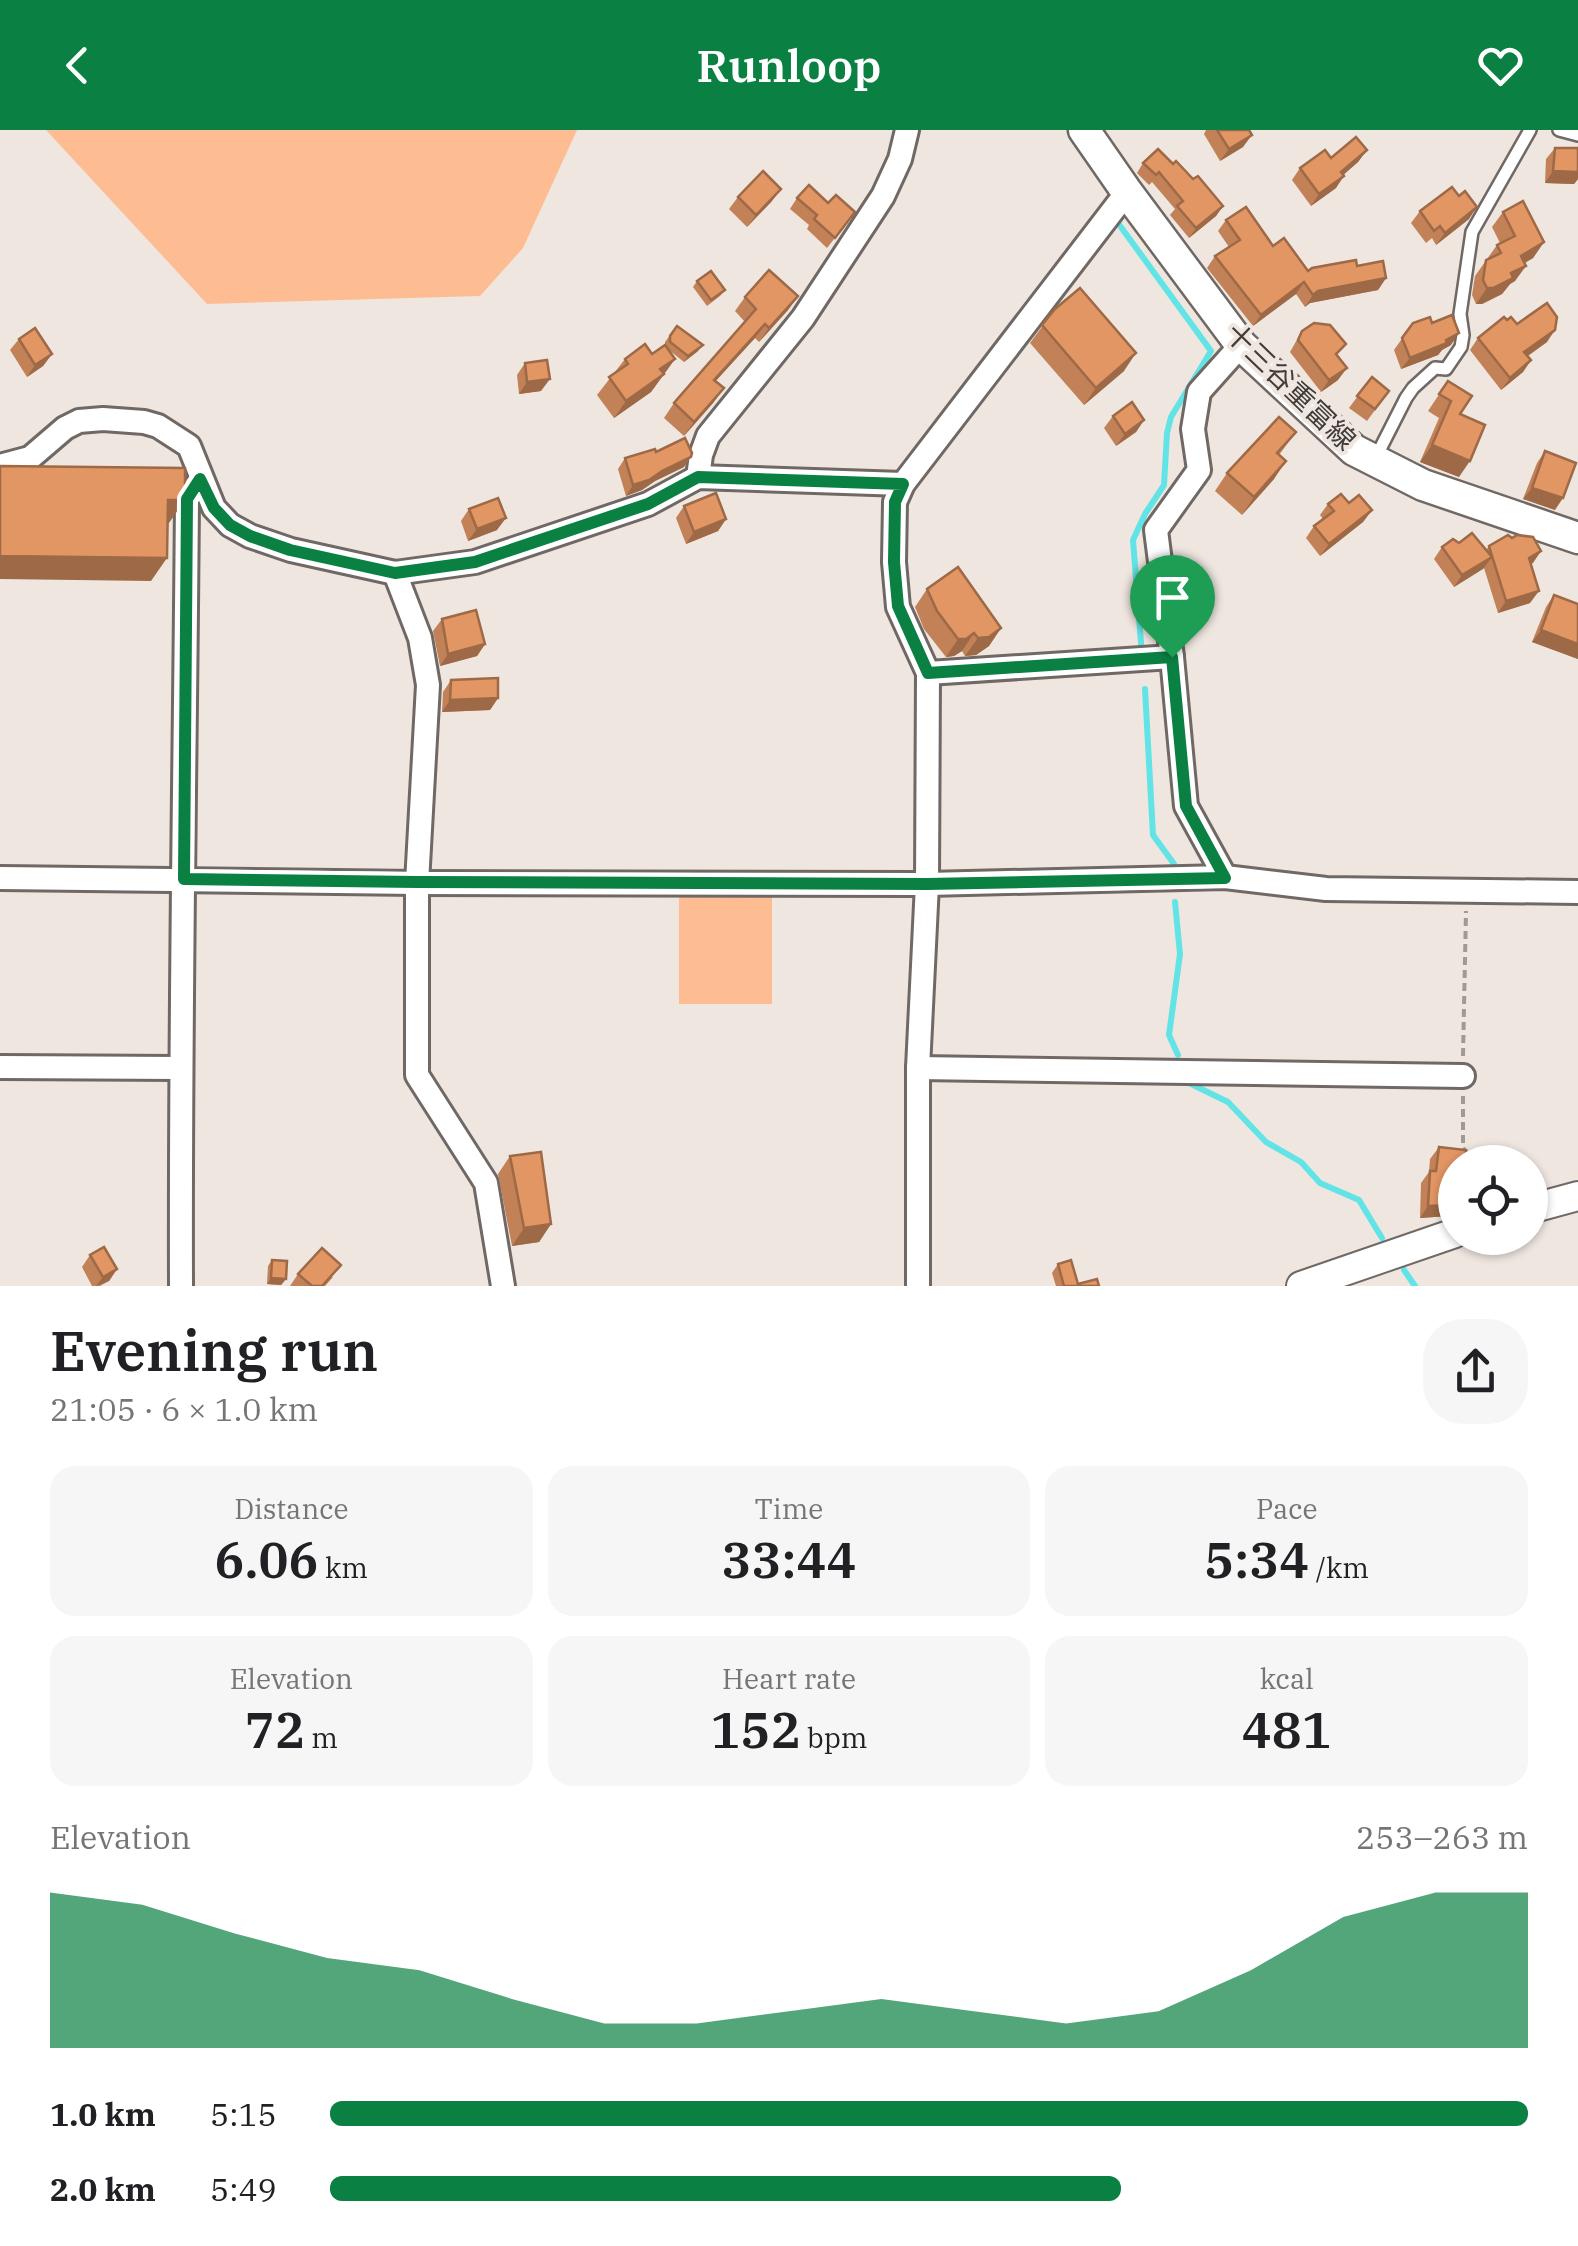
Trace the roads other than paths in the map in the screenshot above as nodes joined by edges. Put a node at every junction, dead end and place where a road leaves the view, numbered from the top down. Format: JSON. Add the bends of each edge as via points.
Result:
{"nodes":[{"id":1,"x":907,"y":130,"type":"edge"},
{"id":2,"x":1084,"y":130,"type":"edge"},
{"id":3,"x":1530,"y":130,"type":"edge"},
{"id":4,"x":1559,"y":130,"type":"edge"},
{"id":5,"x":1578,"y":135,"type":"edge"},
{"id":6,"x":1127,"y":192,"type":"junction"},
{"id":7,"x":1241,"y":345,"type":"junction"},
{"id":8,"x":1374,"y":461,"type":"junction"},
{"id":9,"x":0,"y":466,"type":"edge"},
{"id":10,"x":698,"y":477,"type":"junction"},
{"id":11,"x":200,"y":479,"type":"junction"},
{"id":12,"x":903,"y":484,"type":"junction"},
{"id":13,"x":1578,"y":538,"type":"edge"},
{"id":14,"x":395,"y":573,"type":"junction"},
{"id":15,"x":1172,"y":657,"type":"junction"},
{"id":16,"x":928,"y":673,"type":"junction"},
{"id":17,"x":0,"y":878,"type":"edge"},
{"id":18,"x":1225,"y":878,"type":"junction"},
{"id":19,"x":184,"y":879,"type":"junction"},
{"id":20,"x":417,"y":882,"type":"junction"},
{"id":21,"x":927,"y":884,"type":"junction"},
{"id":22,"x":1578,"y":892,"type":"edge"},
{"id":23,"x":0,"y":1067,"type":"edge"},
{"id":24,"x":180,"y":1068,"type":"junction"},
{"id":25,"x":918,"y":1068,"type":"junction"},
{"id":26,"x":1463,"y":1076,"type":"road end"},
{"id":27,"x":1578,"y":1196,"type":"edge"},
{"id":28,"x":1548,"y":1204,"type":"edge"},
{"id":29,"x":1438,"y":1239,"type":"edge"},
{"id":30,"x":181,"y":1286,"type":"edge"},
{"id":31,"x":503,"y":1286,"type":"edge"},
{"id":32,"x":918,"y":1286,"type":"edge"},
{"id":33,"x":1301,"y":1286,"type":"edge"}],
"edges":[{"from":1,"to":10,"type":"street","via":[[883,196],[804,318],[708,436]]},
{"from":2,"to":6,"type":"main road","name":"十三谷重富線"},
{"from":3,"to":8,"type":"lane","via":[[1472,232],[1461,347],[1446,370],[1436,368],[1414,388]]},
{"from":4,"to":5,"type":"lane"},
{"from":6,"to":7,"type":"main road","name":"十三谷重富線"},
{"from":6,"to":12,"type":"street"},
{"from":7,"to":8,"type":"main road","name":"十三谷重富線"},
{"from":7,"to":15,"type":"street","via":[[1199,392],[1193,429],[1199,470],[1156,530]]},
{"from":8,"to":13,"type":"main road","name":"十三谷重富線","via":[[1423,485]]},
{"from":9,"to":11,"type":"street","via":[[30,458],[78,421],[103,419],[158,426],[188,446]]},
{"from":10,"to":12,"type":"street"},
{"from":10,"to":14,"type":"street","via":[[648,504],[475,562]]},
{"from":11,"to":14,"type":"street","via":[[214,508],[250,536]]},
{"from":11,"to":19,"type":"street","via":[[187,499]]},
{"from":12,"to":16,"type":"street","via":[[895,502],[898,606]]},
{"from":14,"to":20,"type":"street","via":[[420,638],[428,685]]},
{"from":15,"to":16,"type":"street"},
{"from":15,"to":18,"type":"street","via":[[1186,806]]},
{"from":16,"to":21,"type":"street"},
{"from":17,"to":19,"type":"street"},
{"from":18,"to":21,"type":"street"},
{"from":18,"to":22,"type":"street","via":[[1326,889]]},
{"from":19,"to":20,"type":"street"},
{"from":19,"to":24,"type":"street"},
{"from":20,"to":21,"type":"street"},
{"from":20,"to":31,"type":"street","via":[[417,1075],[486,1184]]},
{"from":21,"to":25,"type":"street"},
{"from":23,"to":24,"type":"street"},
{"from":24,"to":30,"type":"street"},
{"from":25,"to":26,"type":"street"},
{"from":25,"to":32,"type":"street"},
{"from":27,"to":28,"type":"street"},
{"from":29,"to":33,"type":"street"}]}
